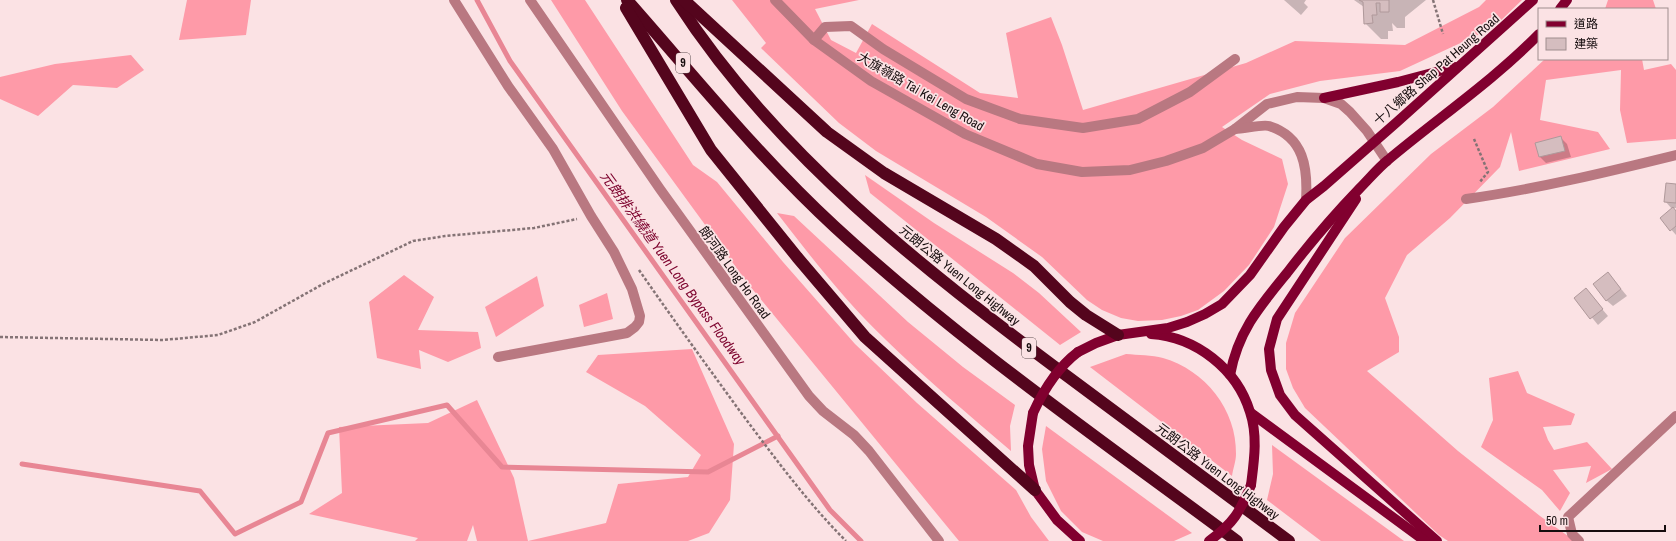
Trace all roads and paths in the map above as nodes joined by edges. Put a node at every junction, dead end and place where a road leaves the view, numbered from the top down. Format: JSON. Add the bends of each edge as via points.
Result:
{"nodes":[{"id":1,"x":454,"y":0,"type":"edge"},
{"id":2,"x":530,"y":0,"type":"edge"},
{"id":3,"x":621,"y":0,"type":"edge"},
{"id":4,"x":627,"y":0,"type":"edge"},
{"id":5,"x":676,"y":0,"type":"edge"},
{"id":6,"x":684,"y":0,"type":"edge"},
{"id":7,"x":775,"y":0,"type":"edge"},
{"id":8,"x":1433,"y":0,"type":"edge"},
{"id":9,"x":1534,"y":0,"type":"edge"},
{"id":10,"x":1567,"y":0,"type":"edge"},
{"id":11,"x":1561,"y":8,"type":"edge"},
{"id":12,"x":1443,"y":34,"type":"dead end"},
{"id":13,"x":1538,"y":35,"type":"edge"},
{"id":14,"x":814,"y":40,"type":"junction"},
{"id":15,"x":1235,"y":59,"type":"dead end"},
{"id":16,"x":1457,"y":67,"type":"junction"},
{"id":17,"x":1324,"y":98,"type":"junction"},
{"id":18,"x":1235,"y":129,"type":"junction"},
{"id":19,"x":1474,"y":139,"type":"dead end"},
{"id":20,"x":1374,"y":142,"type":"junction"},
{"id":21,"x":1676,"y":155,"type":"edge"},
{"id":22,"x":1387,"y":161,"type":"junction"},
{"id":23,"x":1370,"y":178,"type":"junction"},
{"id":24,"x":1306,"y":200,"type":"junction"},
{"id":25,"x":1466,"y":200,"type":"joint"},
{"id":26,"x":591,"y":216,"type":"junction"},
{"id":27,"x":635,"y":264,"type":"dead end"},
{"id":28,"x":1135,"y":333,"type":"junction"},
{"id":29,"x":1118,"y":335,"type":"junction"},
{"id":30,"x":0,"y":337,"type":"edge"},
{"id":31,"x":498,"y":357,"type":"dead end"},
{"id":32,"x":1230,"y":375,"type":"junction"},
{"id":33,"x":1251,"y":413,"type":"junction"},
{"id":34,"x":1676,"y":416,"type":"edge"},
{"id":35,"x":1035,"y":490,"type":"junction"},
{"id":36,"x":846,"y":541,"type":"edge"},
{"id":37,"x":939,"y":541,"type":"edge"},
{"id":38,"x":1080,"y":541,"type":"edge"},
{"id":39,"x":1209,"y":541,"type":"edge"},
{"id":40,"x":1237,"y":541,"type":"edge"},
{"id":41,"x":1289,"y":541,"type":"edge"},
{"id":42,"x":1425,"y":541,"type":"edge"},
{"id":43,"x":1437,"y":541,"type":"edge"},
{"id":44,"x":1579,"y":541,"type":"edge"}],
"edges":[{"from":1,"to":26,"type":"street","via":[[508,86],[553,149]]},
{"from":2,"to":37,"type":"street","name":"朗河路 Long Ho Road","via":[[660,189],[809,396],[869,451]]},
{"from":3,"to":35,"type":"highway","via":[[711,150],[807,269],[865,337]]},
{"from":4,"to":40,"type":"highway","number":"9","via":[[769,160],[834,226],[889,276],[1003,366]]},
{"from":5,"to":41,"type":"highway","name":"元朗公路 Yuen Long Highway","number":"9","via":[[716,58],[747,96],[820,172],[892,238],[1011,334]]},
{"from":6,"to":29,"type":"highway","via":[[827,132],[884,173],[996,239],[1034,266],[1076,306]]},
{"from":7,"to":14,"type":"street","name":"大旗嶺路 Tai Kei Leng Road"},
{"from":8,"to":12,"type":"path"},
{"from":9,"to":16,"type":"main road","name":"十八鄉路 Shap Pat Heung Road"},
{"from":10,"to":11,"type":"main road"},
{"from":13,"to":22,"type":"main road","via":[[1497,74]]},
{"from":14,"to":15,"type":"street","via":[[826,27],[850,26],[966,99],[1020,119],[1083,128],[1138,119],[1190,92]]},
{"from":14,"to":18,"type":"street","name":"大旗嶺路 Tai Kei Leng Road","via":[[871,81],[965,134],[1037,164],[1082,172],[1130,170],[1202,148]]},
{"from":16,"to":17,"type":"main road"},
{"from":16,"to":20,"type":"main road","name":"十八鄉路 Shap Pat Heung Road"},
{"from":17,"to":18,"type":"street","name":"大旗嶺路 Tai Kei Leng Road","via":[[1297,97],[1267,104]]},
{"from":17,"to":20,"type":"street","name":"大旗嶺路 Tai Kei Leng Road","via":[[1341,104]]},
{"from":18,"to":24,"type":"street","via":[[1268,126],[1295,142],[1304,162]]},
{"from":19,"to":25,"type":"path","via":[[1488,172]]},
{"from":20,"to":22,"type":"street","name":"大旗嶺路 Tai Kei Leng Road"},
{"from":20,"to":24,"type":"main road","name":"十八鄉路 Shap Pat Heung Road"},
{"from":21,"to":25,"type":"street","via":[[1621,169]]},
{"from":22,"to":23,"type":"main road"},
{"from":23,"to":32,"type":"main road","via":[[1304,251],[1258,310],[1240,339]]},
{"from":23,"to":43,"type":"main road","via":[[1277,320],[1269,349],[1271,370],[1280,395],[1295,415]]},
{"from":24,"to":28,"type":"main road","name":"十八鄉路 Shap Pat Heung Road","via":[[1284,226],[1250,275],[1222,304],[1187,322]]},
{"from":26,"to":30,"type":"path","via":[[534,228],[413,241],[323,284],[255,322],[218,335],[163,340]]},
{"from":26,"to":31,"type":"street","via":[[614,252],[632,289],[640,316],[639,322],[627,333]]},
{"from":27,"to":36,"type":"path","via":[[788,475],[827,523]]},
{"from":28,"to":29,"type":"main road"},
{"from":28,"to":32,"type":"main road","via":[[1180,340],[1202,350]]},
{"from":29,"to":35,"type":"main road","bridge":true,"via":[[1096,343],[1066,361],[1041,396],[1033,413],[1028,446],[1028,465]]},
{"from":32,"to":33,"type":"main road","via":[[1244,396]]},
{"from":33,"to":39,"type":"main road","bridge":true,"via":[[1255,455],[1250,485],[1234,520]]},
{"from":33,"to":42,"type":"main road"},
{"from":34,"to":44,"type":"street","via":[[1568,517],[1572,534]]},
{"from":35,"to":38,"type":"main road","via":[[1057,520]]}]}
